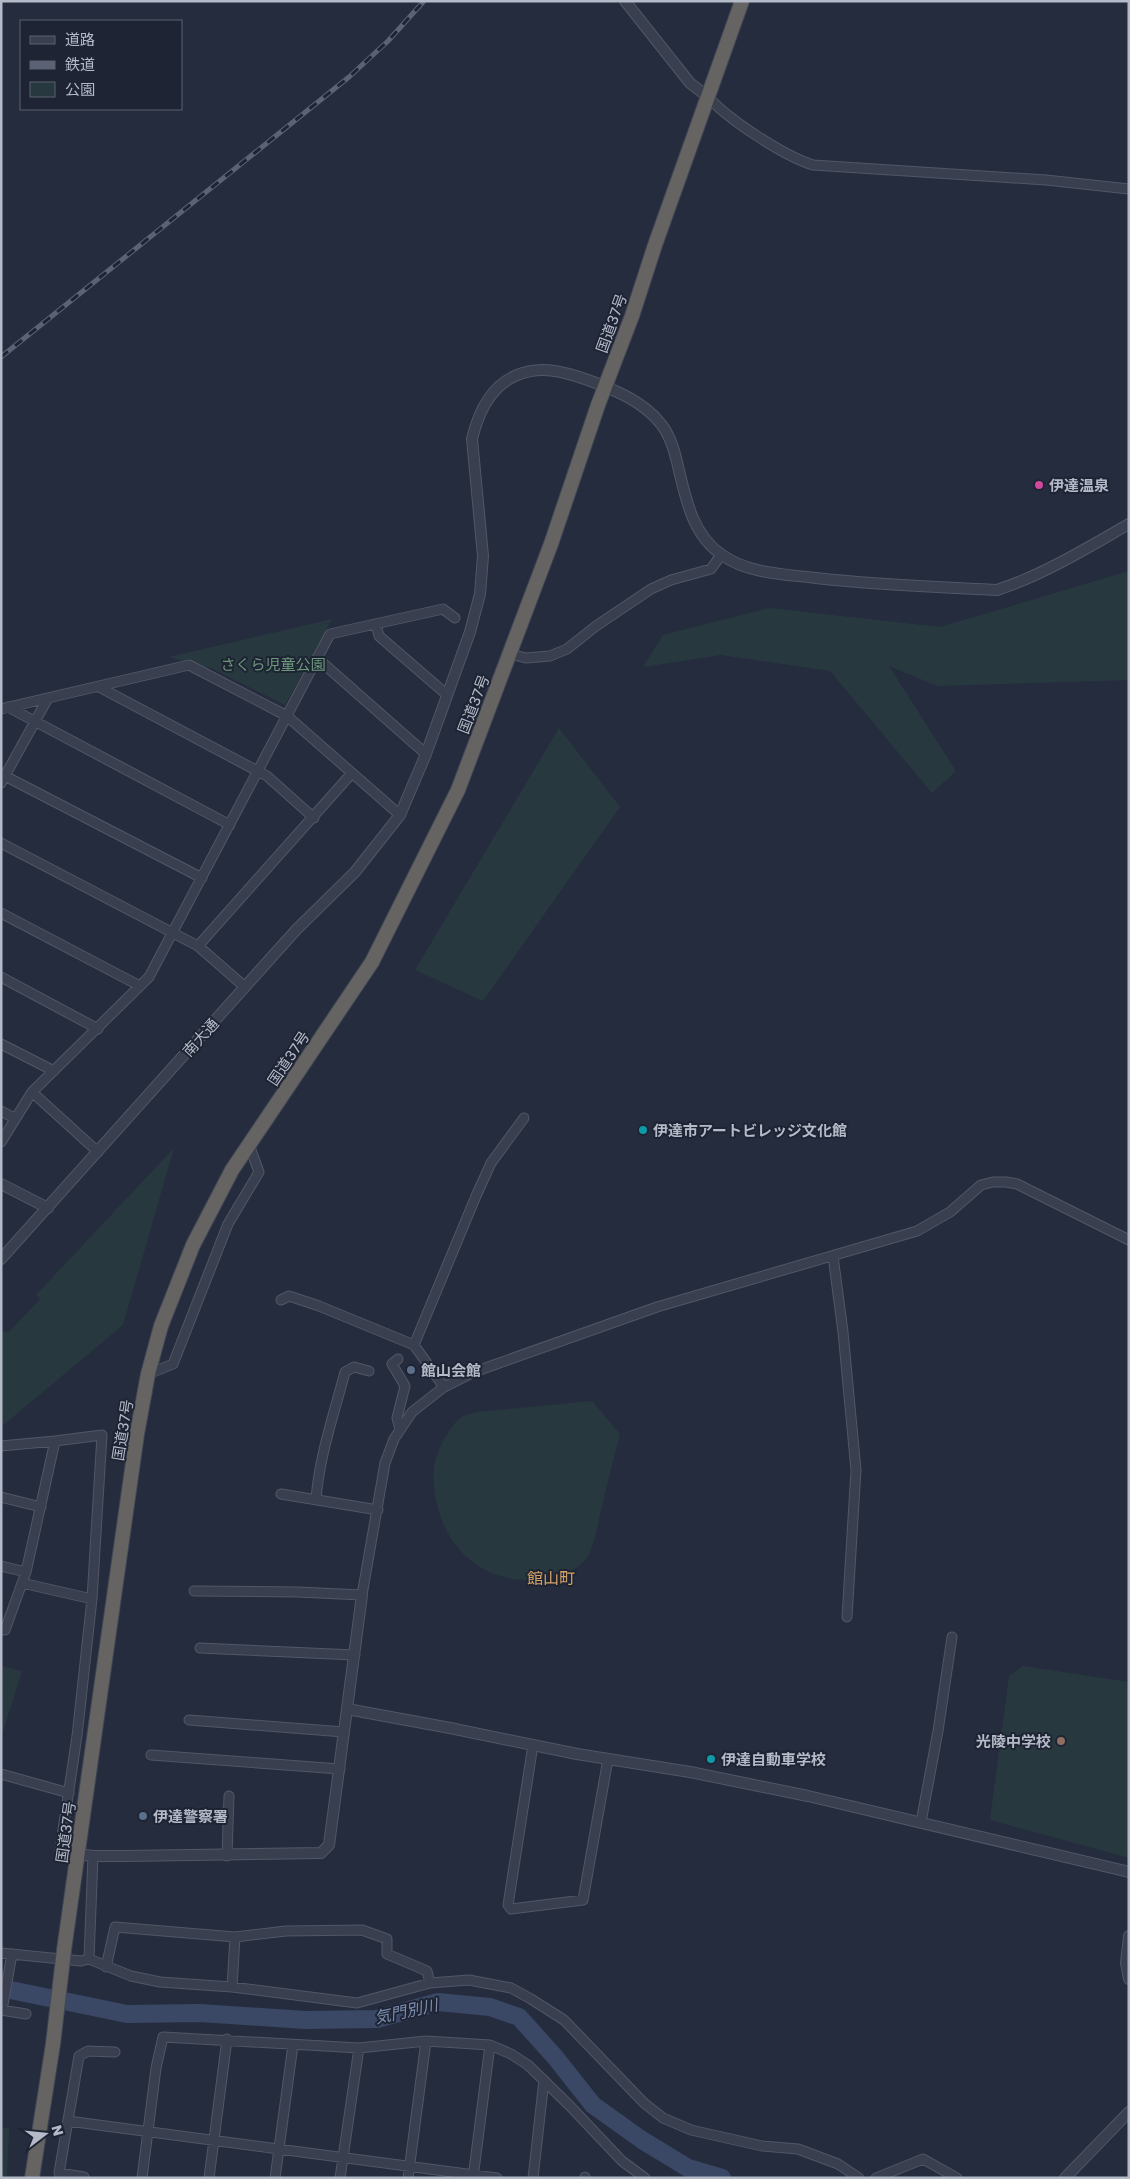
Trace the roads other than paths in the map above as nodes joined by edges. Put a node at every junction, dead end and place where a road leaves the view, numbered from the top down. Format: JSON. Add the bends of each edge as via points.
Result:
{"nodes":[{"id":1,"x":625,"y":1,"type":"edge"},
{"id":2,"x":742,"y":1,"type":"edge"},
{"id":3,"x":708,"y":97,"type":"junction"},
{"id":4,"x":1129,"y":189,"type":"edge"},
{"id":5,"x":605,"y":386,"type":"junction"},
{"id":6,"x":1129,"y":524,"type":"edge"},
{"id":7,"x":721,"y":555,"type":"junction"},
{"id":8,"x":455,"y":618,"type":"dead end"},
{"id":9,"x":376,"y":624,"type":"junction"},
{"id":10,"x":510,"y":654,"type":"junction"},
{"id":11,"x":317,"y":658,"type":"junction"},
{"id":12,"x":99,"y":687,"type":"junction"},
{"id":13,"x":446,"y":694,"type":"junction"},
{"id":14,"x":48,"y":698,"type":"junction"},
{"id":15,"x":5,"y":708,"type":"edge"},
{"id":16,"x":287,"y":716,"type":"junction"},
{"id":17,"x":34,"y":722,"type":"junction"},
{"id":18,"x":426,"y":754,"type":"junction"},
{"id":19,"x":258,"y":771,"type":"junction"},
{"id":20,"x":352,"y":773,"type":"junction"},
{"id":21,"x":2,"y":778,"type":"edge"},
{"id":22,"x":400,"y":815,"type":"junction"},
{"id":23,"x":314,"y":818,"type":"junction"},
{"id":24,"x":230,"y":825,"type":"junction"},
{"id":25,"x":1,"y":843,"type":"edge"},
{"id":26,"x":202,"y":878,"type":"junction"},
{"id":27,"x":1,"y":913,"type":"edge"},
{"id":28,"x":173,"y":933,"type":"junction"},
{"id":29,"x":198,"y":946,"type":"junction"},
{"id":30,"x":1,"y":977,"type":"edge"},
{"id":31,"x":140,"y":986,"type":"junction"},
{"id":32,"x":245,"y":987,"type":"junction"},
{"id":33,"x":98,"y":1029,"type":"junction"},
{"id":34,"x":1,"y":1044,"type":"edge"},
{"id":35,"x":54,"y":1071,"type":"junction"},
{"id":36,"x":32,"y":1092,"type":"junction"},
{"id":37,"x":1,"y":1112,"type":"edge"},
{"id":38,"x":14,"y":1118,"type":"junction"},
{"id":39,"x":524,"y":1118,"type":"dead end"},
{"id":40,"x":1,"y":1142,"type":"edge"},
{"id":41,"x":249,"y":1145,"type":"junction"},
{"id":42,"x":98,"y":1152,"type":"junction"},
{"id":43,"x":1,"y":1184,"type":"edge"},
{"id":44,"x":48,"y":1208,"type":"junction"},
{"id":45,"x":1129,"y":1240,"type":"edge"},
{"id":46,"x":833,"y":1256,"type":"junction"},
{"id":47,"x":1,"y":1259,"type":"edge"},
{"id":48,"x":281,"y":1300,"type":"dead end"},
{"id":49,"x":414,"y":1345,"type":"junction"},
{"id":50,"x":398,"y":1359,"type":"dead end"},
{"id":51,"x":369,"y":1371,"type":"dead end"},
{"id":52,"x":148,"y":1374,"type":"junction"},
{"id":53,"x":444,"y":1387,"type":"junction"},
{"id":54,"x":400,"y":1430,"type":"junction"},
{"id":55,"x":55,"y":1441,"type":"junction"},
{"id":56,"x":1,"y":1446,"type":"edge"},
{"id":57,"x":281,"y":1494,"type":"dead end"},
{"id":58,"x":1,"y":1497,"type":"edge"},
{"id":59,"x":316,"y":1500,"type":"junction"},
{"id":60,"x":41,"y":1506,"type":"junction"},
{"id":61,"x":378,"y":1510,"type":"junction"},
{"id":62,"x":1,"y":1566,"type":"edge"},
{"id":63,"x":26,"y":1572,"type":"junction"},
{"id":64,"x":22,"y":1583,"type":"junction"},
{"id":65,"x":194,"y":1591,"type":"dead end"},
{"id":66,"x":362,"y":1595,"type":"junction"},
{"id":67,"x":92,"y":1599,"type":"junction"},
{"id":68,"x":847,"y":1617,"type":"dead end"},
{"id":69,"x":1,"y":1630,"type":"edge"},
{"id":70,"x":952,"y":1637,"type":"dead end"},
{"id":71,"x":200,"y":1648,"type":"dead end"},
{"id":72,"x":355,"y":1655,"type":"junction"},
{"id":73,"x":347,"y":1710,"type":"junction"},
{"id":74,"x":189,"y":1720,"type":"dead end"},
{"id":75,"x":344,"y":1732,"type":"junction"},
{"id":76,"x":533,"y":1745,"type":"junction"},
{"id":77,"x":151,"y":1754,"type":"dead end"},
{"id":78,"x":608,"y":1759,"type":"junction"},
{"id":79,"x":340,"y":1769,"type":"junction"},
{"id":80,"x":1,"y":1774,"type":"edge"},
{"id":81,"x":69,"y":1793,"type":"junction"},
{"id":82,"x":229,"y":1796,"type":"dead end"},
{"id":83,"x":921,"y":1822,"type":"junction"},
{"id":84,"x":78,"y":1854,"type":"junction"},
{"id":85,"x":93,"y":1856,"type":"junction"},
{"id":86,"x":227,"y":1856,"type":"junction"},
{"id":87,"x":1129,"y":1872,"type":"edge"},
{"id":88,"x":1129,"y":1936,"type":"edge"},
{"id":89,"x":235,"y":1938,"type":"junction"},
{"id":90,"x":1,"y":1953,"type":"edge"},
{"id":91,"x":12,"y":1957,"type":"junction"},
{"id":92,"x":89,"y":1959,"type":"junction"},
{"id":93,"x":106,"y":1967,"type":"junction"},
{"id":94,"x":1129,"y":1979,"type":"edge"},
{"id":95,"x":430,"y":1983,"type":"junction"},
{"id":96,"x":232,"y":1988,"type":"junction"},
{"id":97,"x":2,"y":2007,"type":"edge"},
{"id":98,"x":26,"y":2014,"type":"dead end"},
{"id":99,"x":227,"y":2040,"type":"junction"},
{"id":100,"x":426,"y":2040,"type":"junction"},
{"id":101,"x":292,"y":2045,"type":"junction"},
{"id":102,"x":490,"y":2045,"type":"junction"},
{"id":103,"x":359,"y":2048,"type":"junction"},
{"id":104,"x":115,"y":2052,"type":"dead end"},
{"id":105,"x":544,"y":2080,"type":"junction"},
{"id":106,"x":1129,"y":2112,"type":"edge"},
{"id":107,"x":68,"y":2121,"type":"junction"},
{"id":108,"x":150,"y":2132,"type":"junction"},
{"id":109,"x":213,"y":2141,"type":"junction"},
{"id":110,"x":279,"y":2150,"type":"junction"},
{"id":111,"x":343,"y":2157,"type":"junction"},
{"id":112,"x":409,"y":2166,"type":"junction"},
{"id":113,"x":474,"y":2176,"type":"edge"},
{"id":114,"x":84,"y":2177,"type":"edge"},
{"id":115,"x":32,"y":2178,"type":"edge"},
{"id":116,"x":142,"y":2178,"type":"edge"},
{"id":117,"x":208,"y":2178,"type":"edge"},
{"id":118,"x":275,"y":2178,"type":"edge"},
{"id":119,"x":340,"y":2178,"type":"edge"},
{"id":120,"x":408,"y":2178,"type":"edge"},
{"id":121,"x":497,"y":2178,"type":"edge"},
{"id":122,"x":533,"y":2178,"type":"edge"},
{"id":123,"x":646,"y":2178,"type":"edge"},
{"id":124,"x":858,"y":2178,"type":"edge"},
{"id":125,"x":876,"y":2178,"type":"edge"},
{"id":126,"x":957,"y":2178,"type":"edge"},
{"id":127,"x":1065,"y":2178,"type":"edge"}],
"edges":[{"from":1,"to":3,"type":"street","via":[[690,83]]},
{"from":2,"to":3,"type":"highway","name":"国道37号"},
{"from":3,"to":4,"type":"street","via":[[718,109],[795,160],[813,165],[1046,180]]},
{"from":3,"to":5,"type":"highway","name":"国道37号"},
{"from":5,"to":7,"type":"street","name":"南大通","via":[[635,401],[662,425],[672,444],[690,516],[707,542]]},
{"from":5,"to":10,"type":"highway","name":"国道37号"},
{"from":5,"to":13,"type":"street","name":"南大通","via":[[546,368],[528,370],[509,379],[485,402],[472,439],[483,556],[480,594],[470,632]]},
{"from":6,"to":7,"type":"street","via":[[997,590],[870,584],[764,572]]},
{"from":7,"to":10,"type":"street","via":[[712,569],[650,589],[566,649],[550,656],[526,658]]},
{"from":8,"to":9,"type":"street","via":[[443,609]]},
{"from":9,"to":11,"type":"street","via":[[330,634]]},
{"from":9,"to":13,"type":"street","via":[[379,636]]},
{"from":10,"to":41,"type":"highway","name":"国道37号","via":[[458,790],[372,962]]},
{"from":11,"to":16,"type":"street"},
{"from":11,"to":18,"type":"street"},
{"from":12,"to":14,"type":"street"},
{"from":12,"to":16,"type":"street","via":[[189,665]]},
{"from":12,"to":19,"type":"street"},
{"from":13,"to":18,"type":"street","name":"南大通"},
{"from":14,"to":15,"type":"street"},
{"from":14,"to":17,"type":"street"},
{"from":15,"to":17,"type":"street"},
{"from":16,"to":19,"type":"street"},
{"from":16,"to":20,"type":"street"},
{"from":17,"to":21,"type":"street"},
{"from":17,"to":24,"type":"street"},
{"from":18,"to":22,"type":"street","name":"南大通"},
{"from":19,"to":23,"type":"street"},
{"from":19,"to":24,"type":"street"},
{"from":20,"to":22,"type":"street"},
{"from":20,"to":23,"type":"street"},
{"from":21,"to":26,"type":"street"},
{"from":22,"to":32,"type":"street","name":"南大通","via":[[355,872],[296,930]]},
{"from":23,"to":29,"type":"street"},
{"from":24,"to":26,"type":"street"},
{"from":25,"to":28,"type":"street"},
{"from":26,"to":28,"type":"street"},
{"from":27,"to":31,"type":"street"},
{"from":28,"to":29,"type":"street"},
{"from":28,"to":31,"type":"street","via":[[149,977]]},
{"from":29,"to":32,"type":"street"},
{"from":30,"to":33,"type":"street"},
{"from":31,"to":33,"type":"street"},
{"from":32,"to":42,"type":"street","name":"南大通"},
{"from":33,"to":35,"type":"street"},
{"from":34,"to":35,"type":"street"},
{"from":35,"to":36,"type":"street"},
{"from":36,"to":38,"type":"street"},
{"from":36,"to":42,"type":"street"},
{"from":37,"to":38,"type":"street"},
{"from":38,"to":40,"type":"street"},
{"from":39,"to":49,"type":"street","via":[[491,1163]]},
{"from":41,"to":52,"type":"highway","name":"国道37号","via":[[232,1170],[193,1245],[161,1326]]},
{"from":41,"to":52,"type":"street","via":[[259,1172],[228,1224],[173,1364]]},
{"from":42,"to":44,"type":"street","name":"南大通"},
{"from":43,"to":44,"type":"street"},
{"from":44,"to":47,"type":"street","name":"南大通"},
{"from":45,"to":46,"type":"street","via":[[1017,1184],[993,1182],[981,1185],[950,1212],[917,1231]]},
{"from":46,"to":53,"type":"street","via":[[657,1307],[474,1372]]},
{"from":46,"to":68,"type":"street","via":[[856,1470]]},
{"from":48,"to":49,"type":"street","via":[[289,1296],[319,1306]]},
{"from":49,"to":53,"type":"street"},
{"from":50,"to":54,"type":"street","via":[[392,1364],[405,1386],[397,1418]]},
{"from":51,"to":59,"type":"street","via":[[354,1367],[345,1372]]},
{"from":52,"to":84,"type":"highway","name":"国道37号"},
{"from":53,"to":54,"type":"street","via":[[412,1412]]},
{"from":54,"to":61,"type":"street","via":[[385,1462]]},
{"from":55,"to":56,"type":"street"},
{"from":55,"to":60,"type":"street"},
{"from":55,"to":67,"type":"street","via":[[102,1435]]},
{"from":57,"to":59,"type":"street"},
{"from":58,"to":60,"type":"street"},
{"from":59,"to":61,"type":"street"},
{"from":60,"to":63,"type":"street"},
{"from":61,"to":66,"type":"street"},
{"from":62,"to":63,"type":"street"},
{"from":63,"to":64,"type":"street"},
{"from":64,"to":67,"type":"street"},
{"from":64,"to":69,"type":"street","via":[[5,1630]]},
{"from":65,"to":66,"type":"street"},
{"from":66,"to":72,"type":"street"},
{"from":67,"to":81,"type":"street"},
{"from":70,"to":83,"type":"street"},
{"from":71,"to":72,"type":"street"},
{"from":72,"to":73,"type":"street"},
{"from":73,"to":75,"type":"street"},
{"from":73,"to":76,"type":"street"},
{"from":74,"to":75,"type":"street"},
{"from":75,"to":79,"type":"street"},
{"from":76,"to":78,"type":"street"},
{"from":76,"to":78,"type":"street","via":[[508,1904],[511,1909],[583,1900]]},
{"from":77,"to":79,"type":"street"},
{"from":78,"to":83,"type":"street","via":[[709,1776]]},
{"from":79,"to":86,"type":"street","via":[[329,1845],[321,1853]]},
{"from":80,"to":81,"type":"street"},
{"from":81,"to":84,"type":"street","via":[[60,1850]]},
{"from":82,"to":86,"type":"street"},
{"from":83,"to":87,"type":"street"},
{"from":84,"to":85,"type":"street"},
{"from":84,"to":115,"type":"highway","name":"国道37号","bridge":true},
{"from":85,"to":86,"type":"street"},
{"from":85,"to":92,"type":"street"},
{"from":88,"to":94,"type":"street","via":[[1126,1963]]},
{"from":89,"to":93,"type":"street","via":[[114,1927]]},
{"from":89,"to":95,"type":"street","via":[[286,1930],[362,1930],[387,1939],[388,1954],[427,1971]]},
{"from":89,"to":96,"type":"street"},
{"from":90,"to":91,"type":"street"},
{"from":91,"to":92,"type":"street"},
{"from":91,"to":97,"type":"street"},
{"from":92,"to":93,"type":"street"},
{"from":93,"to":96,"type":"street","via":[[160,1982]]},
{"from":95,"to":96,"type":"street","via":[[357,2003]]},
{"from":95,"to":124,"type":"street","via":[[469,1980],[511,1988],[564,2020],[644,2103],[663,2118],[691,2130],[762,2146],[798,2149],[838,2164]]},
{"from":97,"to":98,"type":"street"},
{"from":99,"to":101,"type":"street"},
{"from":99,"to":108,"type":"street","via":[[163,2037],[156,2068]]},
{"from":99,"to":109,"type":"street"},
{"from":100,"to":102,"type":"street"},
{"from":100,"to":103,"type":"street"},
{"from":100,"to":112,"type":"street"},
{"from":101,"to":103,"type":"street"},
{"from":101,"to":110,"type":"street"},
{"from":102,"to":105,"type":"street","via":[[522,2061]]},
{"from":102,"to":113,"type":"street"},
{"from":103,"to":111,"type":"street"},
{"from":104,"to":107,"type":"street","via":[[88,2051],[79,2056]]},
{"from":105,"to":122,"type":"street"},
{"from":105,"to":123,"type":"street","via":[[622,2161]]},
{"from":106,"to":127,"type":"street"},
{"from":107,"to":108,"type":"street"},
{"from":107,"to":114,"type":"street","via":[[59,2173]]},
{"from":108,"to":109,"type":"street"},
{"from":108,"to":116,"type":"street"},
{"from":109,"to":110,"type":"street"},
{"from":109,"to":117,"type":"street"},
{"from":110,"to":111,"type":"street"},
{"from":110,"to":118,"type":"street"},
{"from":111,"to":112,"type":"street"},
{"from":111,"to":119,"type":"street"},
{"from":112,"to":113,"type":"street"},
{"from":112,"to":120,"type":"street"},
{"from":113,"to":121,"type":"street"},
{"from":125,"to":126,"type":"street","via":[[923,2159]]}]}
